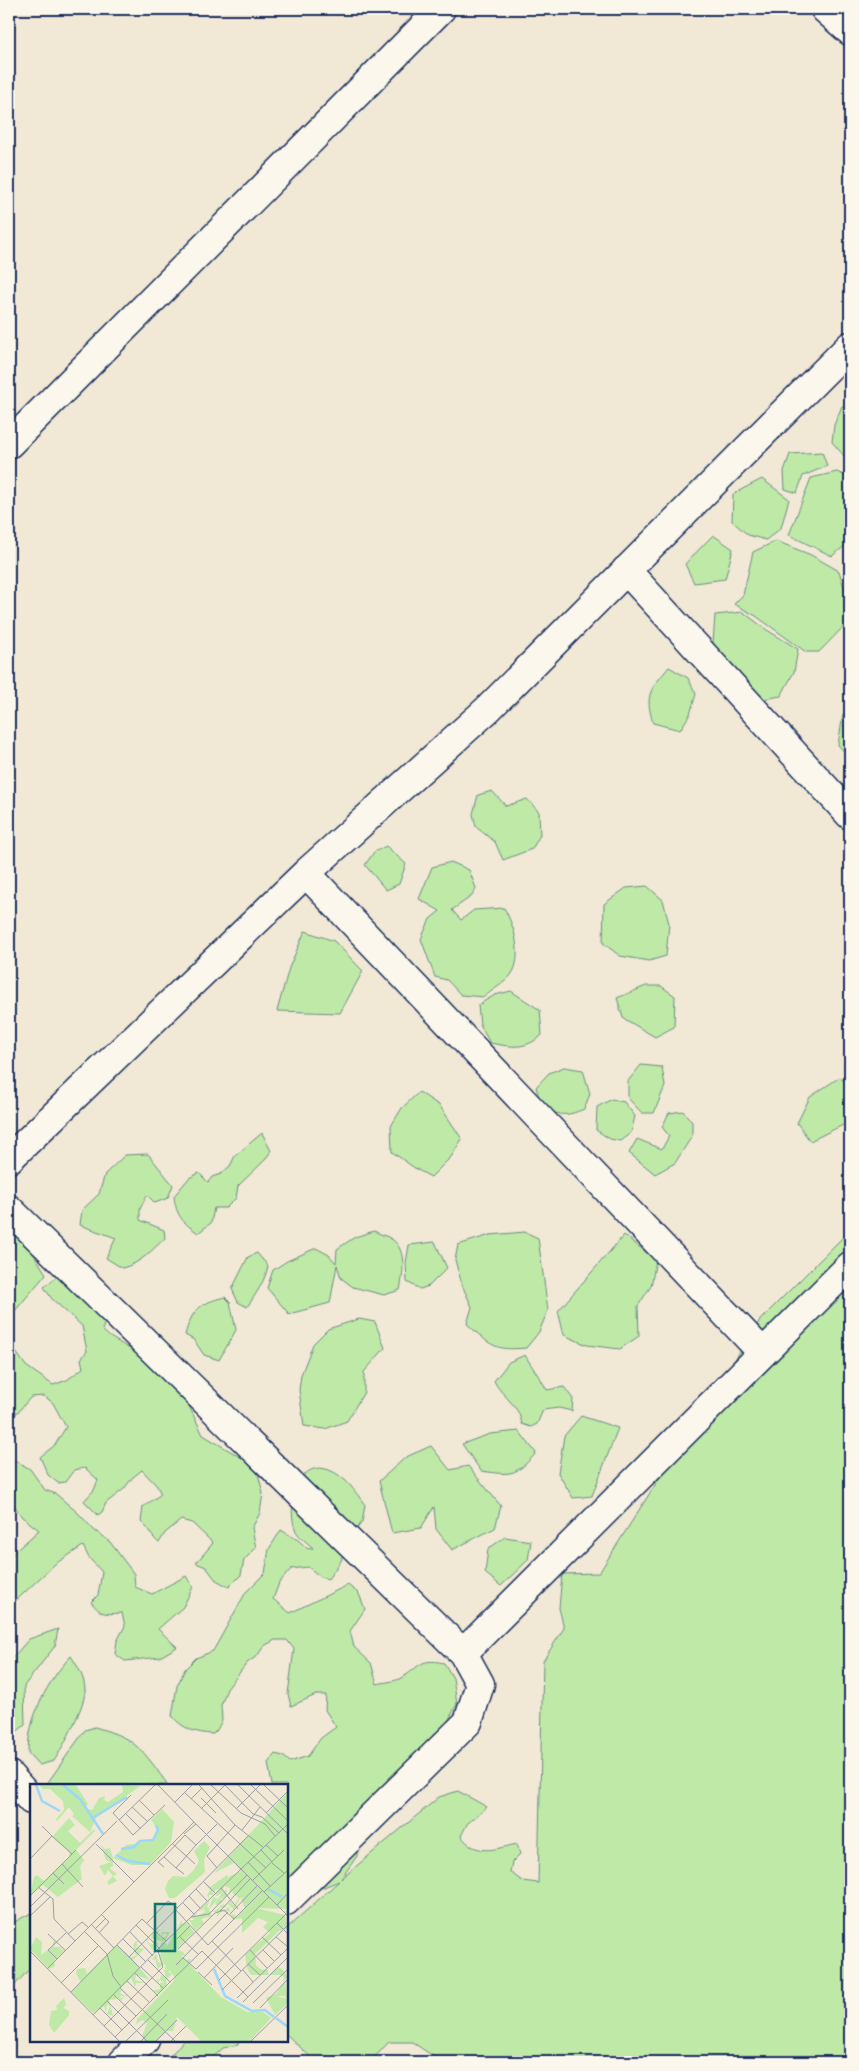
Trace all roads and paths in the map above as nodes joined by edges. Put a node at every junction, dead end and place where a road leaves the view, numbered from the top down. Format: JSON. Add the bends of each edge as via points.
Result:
{"nodes":[{"id":1,"x":441,"y":9,"type":"edge"},
{"id":2,"x":825,"y":9,"type":"edge"},
{"id":3,"x":850,"y":31,"type":"edge"},
{"id":4,"x":850,"y":346,"type":"edge"},
{"id":5,"x":9,"y":444,"type":"edge"},
{"id":6,"x":626,"y":570,"type":"junction"},
{"id":7,"x":850,"y":814,"type":"edge"},
{"id":8,"x":306,"y":873,"type":"junction"},
{"id":9,"x":9,"y":1159,"type":"edge"},
{"id":10,"x":9,"y":1209,"type":"edge"},
{"id":11,"x":850,"y":1266,"type":"edge"},
{"id":12,"x":763,"y":1353,"type":"junction"},
{"id":13,"x":463,"y":1652,"type":"junction"},
{"id":14,"x":9,"y":1775,"type":"edge"},
{"id":15,"x":30,"y":1799,"type":"edge"},
{"id":16,"x":288,"y":1899,"type":"edge"},
{"id":17,"x":145,"y":2041,"type":"edge"},
{"id":18,"x":123,"y":2062,"type":"edge"}],
"edges":[{"from":1,"to":5,"type":"street"},
{"from":2,"to":3,"type":"street"},
{"from":4,"to":6,"type":"street"},
{"from":6,"to":7,"type":"street"},
{"from":6,"to":8,"type":"street","via":[[488,709]]},
{"from":8,"to":9,"type":"street"},
{"from":8,"to":12,"type":"street"},
{"from":10,"to":13,"type":"street"},
{"from":11,"to":12,"type":"street"},
{"from":12,"to":13,"type":"street"},
{"from":13,"to":16,"type":"street","via":[[480,1684],[468,1722]]},
{"from":14,"to":15,"type":"street"},
{"from":17,"to":18,"type":"street"}]}
